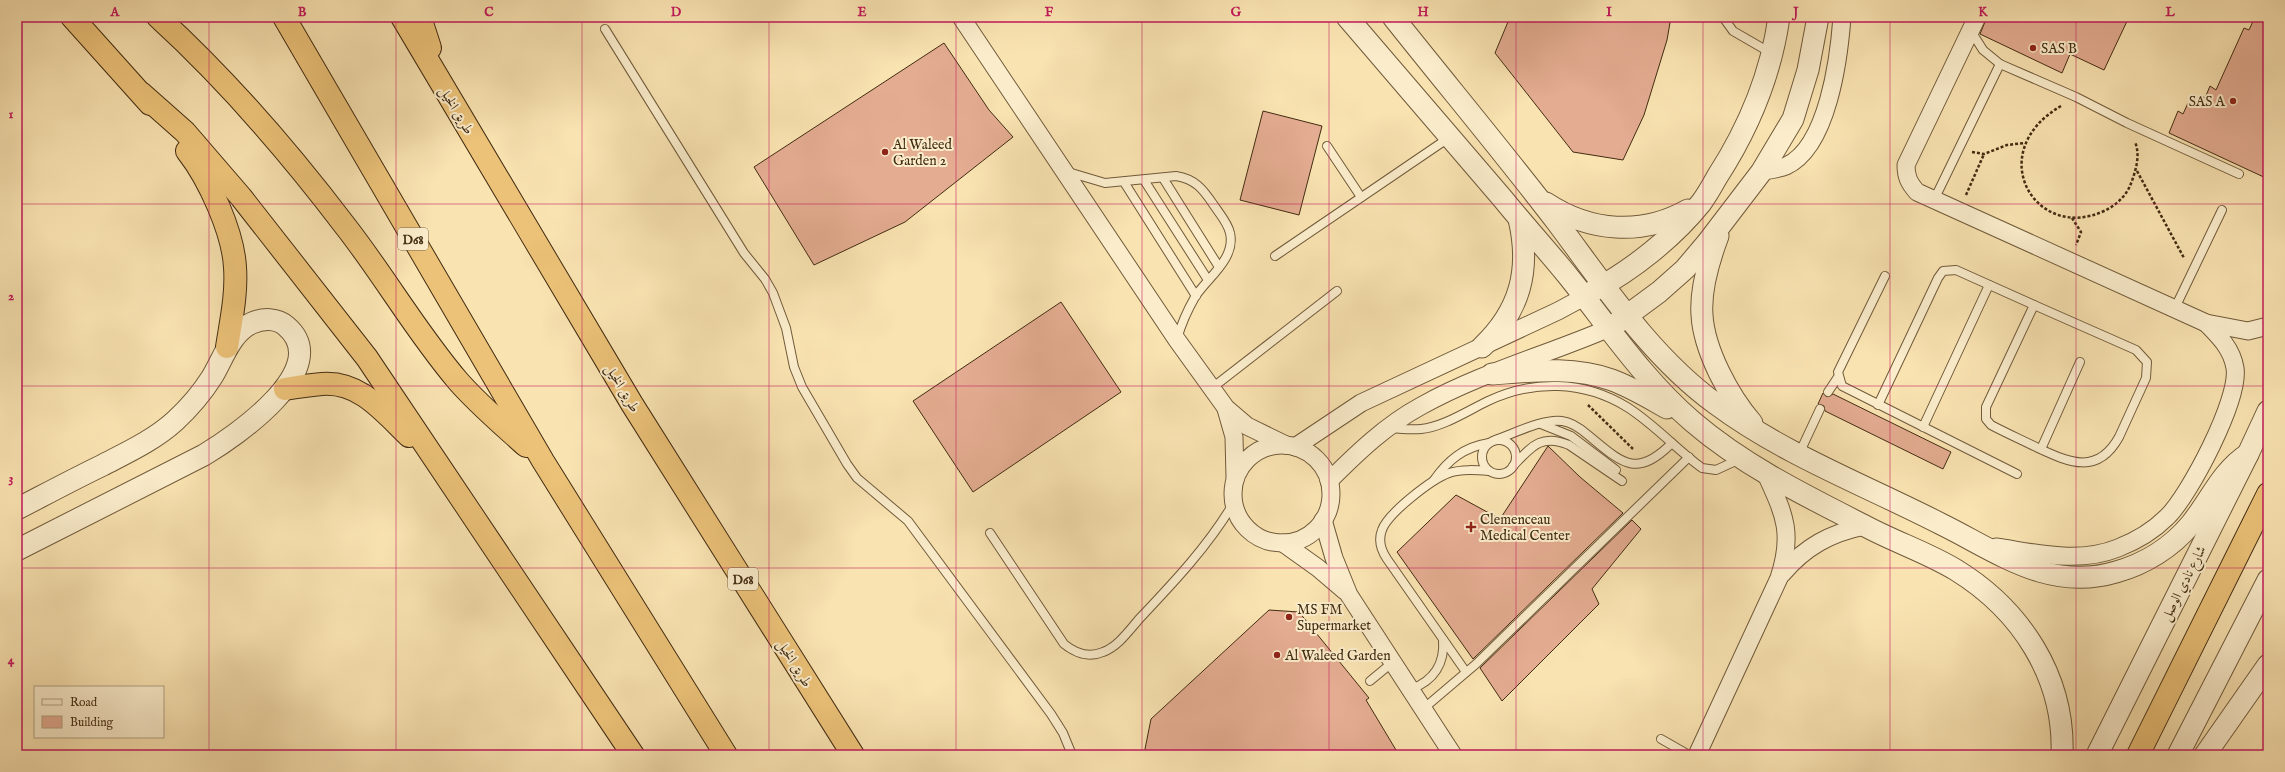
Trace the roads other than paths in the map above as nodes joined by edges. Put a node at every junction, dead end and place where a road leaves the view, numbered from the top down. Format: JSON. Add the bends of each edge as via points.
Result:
{"nodes":[{"id":1,"x":72,"y":17,"type":"edge"},
{"id":2,"x":158,"y":17,"type":"edge"},
{"id":3,"x":284,"y":17,"type":"edge"},
{"id":4,"x":402,"y":17,"type":"edge"},
{"id":5,"x":420,"y":17,"type":"edge"},
{"id":6,"x":961,"y":17,"type":"edge"},
{"id":7,"x":1347,"y":17,"type":"edge"},
{"id":8,"x":1393,"y":17,"type":"edge"},
{"id":9,"x":1724,"y":17,"type":"edge"},
{"id":10,"x":1779,"y":17,"type":"edge"},
{"id":11,"x":1818,"y":17,"type":"edge"},
{"id":12,"x":1842,"y":17,"type":"edge"},
{"id":13,"x":1973,"y":23,"type":"edge"},
{"id":14,"x":605,"y":29,"type":"dead end"},
{"id":15,"x":1771,"y":53,"type":"junction"},
{"id":16,"x":2000,"y":64,"type":"junction"},
{"id":17,"x":446,"y":91,"type":"junction"},
{"id":18,"x":141,"y":92,"type":"junction"},
{"id":19,"x":1451,"y":137,"type":"junction"},
{"id":20,"x":1327,"y":146,"type":"dead end"},
{"id":21,"x":1064,"y":170,"type":"junction"},
{"id":22,"x":1762,"y":170,"type":"junction"},
{"id":23,"x":2239,"y":174,"type":"dead end"},
{"id":24,"x":1163,"y":178,"type":"junction"},
{"id":25,"x":1144,"y":180,"type":"junction"},
{"id":26,"x":1124,"y":182,"type":"junction"},
{"id":27,"x":1532,"y":191,"type":"junction"},
{"id":28,"x":1362,"y":198,"type":"junction"},
{"id":29,"x":1934,"y":200,"type":"junction"},
{"id":30,"x":1701,"y":203,"type":"junction"},
{"id":31,"x":2222,"y":210,"type":"dead end"},
{"id":32,"x":1727,"y":215,"type":"junction"},
{"id":33,"x":1519,"y":218,"type":"junction"},
{"id":34,"x":1275,"y":256,"type":"dead end"},
{"id":35,"x":1218,"y":267,"type":"junction"},
{"id":36,"x":1885,"y":276,"type":"dead end"},
{"id":37,"x":1208,"y":280,"type":"junction"},
{"id":38,"x":1605,"y":285,"type":"junction"},
{"id":39,"x":1989,"y":285,"type":"junction"},
{"id":40,"x":1337,"y":292,"type":"dead end"},
{"id":41,"x":1196,"y":296,"type":"junction"},
{"id":42,"x":1584,"y":297,"type":"junction"},
{"id":43,"x":2034,"y":305,"type":"junction"},
{"id":44,"x":2174,"y":310,"type":"junction"},
{"id":45,"x":1628,"y":315,"type":"junction"},
{"id":46,"x":2206,"y":323,"type":"junction"},
{"id":47,"x":2268,"y":326,"type":"edge"},
{"id":48,"x":1607,"y":329,"type":"junction"},
{"id":49,"x":1177,"y":340,"type":"junction"},
{"id":50,"x":227,"y":347,"type":"junction"},
{"id":51,"x":1482,"y":347,"type":"junction"},
{"id":52,"x":2080,"y":362,"type":"dead end"},
{"id":53,"x":1492,"y":374,"type":"junction"},
{"id":54,"x":1838,"y":377,"type":"junction"},
{"id":55,"x":1212,"y":388,"type":"junction"},
{"id":56,"x":285,"y":389,"type":"junction"},
{"id":57,"x":1828,"y":392,"type":"dead end"},
{"id":58,"x":1878,"y":405,"type":"junction"},
{"id":59,"x":1226,"y":408,"type":"junction"},
{"id":60,"x":1820,"y":409,"type":"dead end"},
{"id":61,"x":2268,"y":411,"type":"edge"},
{"id":62,"x":1691,"y":420,"type":"junction"},
{"id":63,"x":1541,"y":424,"type":"junction"},
{"id":64,"x":1923,"y":427,"type":"junction"},
{"id":65,"x":1388,"y":428,"type":"junction"},
{"id":66,"x":1766,"y":438,"type":"junction"},
{"id":67,"x":1493,"y":442,"type":"junction"},
{"id":68,"x":1672,"y":443,"type":"junction"},
{"id":69,"x":1290,"y":446,"type":"junction"},
{"id":70,"x":2268,"y":447,"type":"edge"},
{"id":71,"x":2041,"y":449,"type":"junction"},
{"id":72,"x":430,"y":452,"type":"junction"},
{"id":73,"x":1799,"y":454,"type":"junction"},
{"id":74,"x":2248,"y":454,"type":"junction"},
{"id":75,"x":1689,"y":457,"type":"junction"},
{"id":76,"x":1740,"y":459,"type":"junction"},
{"id":77,"x":543,"y":461,"type":"junction"},
{"id":78,"x":1513,"y":466,"type":"junction"},
{"id":79,"x":1489,"y":471,"type":"junction"},
{"id":80,"x":1765,"y":472,"type":"junction"},
{"id":81,"x":2017,"y":474,"type":"dead end"},
{"id":82,"x":1235,"y":480,"type":"junction"},
{"id":83,"x":1329,"y":481,"type":"junction"},
{"id":84,"x":1434,"y":481,"type":"junction"},
{"id":85,"x":2268,"y":494,"type":"edge"},
{"id":86,"x":1233,"y":504,"type":"junction"},
{"id":87,"x":17,"y":509,"type":"edge"},
{"id":88,"x":1323,"y":520,"type":"junction"},
{"id":89,"x":1865,"y":526,"type":"junction"},
{"id":90,"x":990,"y":533,"type":"dead end"},
{"id":91,"x":1283,"y":543,"type":"junction"},
{"id":92,"x":1983,"y":546,"type":"junction"},
{"id":93,"x":17,"y":550,"type":"edge"},
{"id":94,"x":1779,"y":578,"type":"junction"},
{"id":95,"x":2268,"y":580,"type":"edge"},
{"id":96,"x":1349,"y":595,"type":"junction"},
{"id":97,"x":1443,"y":639,"type":"junction"},
{"id":98,"x":1393,"y":662,"type":"junction"},
{"id":99,"x":2268,"y":665,"type":"edge"},
{"id":100,"x":1466,"y":672,"type":"junction"},
{"id":101,"x":1370,"y":681,"type":"dead end"},
{"id":102,"x":1411,"y":689,"type":"junction"},
{"id":103,"x":1423,"y":709,"type":"junction"},
{"id":104,"x":2112,"y":726,"type":"junction"},
{"id":105,"x":1661,"y":739,"type":"dead end"},
{"id":106,"x":633,"y":755,"type":"edge"},
{"id":107,"x":726,"y":755,"type":"edge"},
{"id":108,"x":853,"y":755,"type":"edge"},
{"id":109,"x":1072,"y":755,"type":"edge"},
{"id":110,"x":1453,"y":755,"type":"edge"},
{"id":111,"x":1690,"y":755,"type":"edge"},
{"id":112,"x":1697,"y":755,"type":"edge"},
{"id":113,"x":2062,"y":755,"type":"edge"},
{"id":114,"x":2097,"y":755,"type":"edge"},
{"id":115,"x":2138,"y":755,"type":"edge"},
{"id":116,"x":2178,"y":755,"type":"edge"},
{"id":117,"x":2205,"y":755,"type":"edge"}],
"edges":[{"from":1,"to":18,"type":"highway"},
{"from":2,"to":77,"type":"highway","via":[[193,49],[233,92],[311,182],[458,381]]},
{"from":3,"to":77,"type":"highway","number":"D68"},
{"from":4,"to":17,"type":"highway","name":"طريق الخيل","number":"D68"},
{"from":5,"to":17,"type":"highway"},
{"from":6,"to":21,"type":"street"},
{"from":7,"to":19,"type":"street"},
{"from":8,"to":27,"type":"street"},
{"from":9,"to":15,"type":"lane","via":[[1734,31]]},
{"from":10,"to":15,"type":"street"},
{"from":11,"to":22,"type":"street","via":[[1808,70],[1793,119]]},
{"from":12,"to":22,"type":"street","via":[[1833,80],[1816,133],[1806,149],[1786,166]]},
{"from":13,"to":16,"type":"lane","via":[[1983,50]]},
{"from":13,"to":29,"type":"street","via":[[1906,165],[1906,175],[1910,184],[1917,192]]},
{"from":14,"to":109,"type":"lane","via":[[744,253],[773,293],[786,328],[794,367],[802,387],[847,464],[857,478],[908,521],[1051,714],[1063,733]]},
{"from":15,"to":30,"type":"street","via":[[1753,112],[1731,155]]},
{"from":16,"to":23,"type":"lane"},
{"from":16,"to":29,"type":"lane"},
{"from":17,"to":108,"type":"highway","name":"طريق الخيل","number":"D68","via":[[632,404]]},
{"from":18,"to":50,"type":"highway","via":[[207,183],[229,238],[235,266],[234,299]]},
{"from":18,"to":72,"type":"highway","via":[[189,137],[297,266],[371,363]]},
{"from":19,"to":28,"type":"lane"},
{"from":19,"to":33,"type":"street"},
{"from":20,"to":28,"type":"lane"},
{"from":21,"to":26,"type":"lane","via":[[1105,183]]},
{"from":21,"to":49,"type":"street"},
{"from":22,"to":32,"type":"street"},
{"from":24,"to":25,"type":"lane"},
{"from":24,"to":35,"type":"lane"},
{"from":24,"to":35,"type":"lane","via":[[1181,177],[1195,182],[1203,189],[1226,224],[1230,232],[1230,249]]},
{"from":25,"to":26,"type":"lane"},
{"from":25,"to":37,"type":"lane"},
{"from":26,"to":41,"type":"lane"},
{"from":27,"to":30,"type":"street","via":[[1573,218],[1589,224],[1621,228],[1663,221]]},
{"from":27,"to":38,"type":"street"},
{"from":28,"to":34,"type":"lane"},
{"from":29,"to":44,"type":"street"},
{"from":30,"to":38,"type":"street","via":[[1660,243]]},
{"from":31,"to":44,"type":"lane"},
{"from":32,"to":45,"type":"street","via":[[1685,269]]},
{"from":32,"to":66,"type":"street","via":[[1710,260],[1703,294],[1702,315],[1707,338],[1724,381],[1741,408]]},
{"from":33,"to":42,"type":"street"},
{"from":33,"to":51,"type":"street","via":[[1525,253],[1520,288],[1506,320]]},
{"from":35,"to":37,"type":"lane"},
{"from":36,"to":54,"type":"lane"},
{"from":37,"to":41,"type":"lane"},
{"from":38,"to":42,"type":"street"},
{"from":38,"to":45,"type":"street"},
{"from":39,"to":43,"type":"lane"},
{"from":39,"to":58,"type":"lane","via":[[1956,270],[1947,270],[1940,274]]},
{"from":39,"to":64,"type":"lane"},
{"from":40,"to":55,"type":"lane"},
{"from":41,"to":49,"type":"lane"},
{"from":42,"to":48,"type":"street"},
{"from":42,"to":51,"type":"street"},
{"from":43,"to":71,"type":"lane","via":[[1984,415],[1991,425]]},
{"from":43,"to":71,"type":"lane","via":[[2136,350],[2145,357],[2148,367],[2146,378],[2119,436],[2108,452],[2099,458],[2080,463],[2060,459]]},
{"from":44,"to":46,"type":"street"},
{"from":45,"to":48,"type":"street"},
{"from":45,"to":66,"type":"street","via":[[1661,356],[1690,383]]},
{"from":46,"to":47,"type":"street","via":[[2248,331]]},
{"from":46,"to":92,"type":"street","via":[[2231,354],[2235,382],[2227,411],[2191,484],[2167,517],[2135,540],[2098,554],[2059,557]]},
{"from":48,"to":53,"type":"street"},
{"from":48,"to":62,"type":"street","via":[[1650,381]]},
{"from":49,"to":55,"type":"street"},
{"from":50,"to":56,"type":"street","via":[[243,329],[259,320],[277,321],[285,325],[296,338],[299,356],[294,374]]},
{"from":50,"to":87,"type":"street","via":[[212,377],[195,401],[174,422],[130,451]]},
{"from":51,"to":69,"type":"street","via":[[1361,403]]},
{"from":52,"to":71,"type":"lane"},
{"from":53,"to":62,"type":"street","via":[[1552,370],[1590,374],[1612,380]]},
{"from":53,"to":65,"type":"street","via":[[1455,388],[1420,406]]},
{"from":54,"to":57,"type":"lane"},
{"from":54,"to":58,"type":"lane","via":[[1845,389]]},
{"from":55,"to":59,"type":"street"},
{"from":56,"to":72,"type":"highway","via":[[334,384],[356,390],[374,402],[414,441]]},
{"from":56,"to":93,"type":"street","via":[[252,423],[204,455]]},
{"from":58,"to":64,"type":"lane"},
{"from":59,"to":69,"type":"street","via":[[1247,426]]},
{"from":59,"to":82,"type":"street","via":[[1234,437]]},
{"from":60,"to":73,"type":"lane"},
{"from":61,"to":74,"type":"street","name":"شارع نادي الوصل"},
{"from":62,"to":76,"type":"street"},
{"from":63,"to":67,"type":"lane"},
{"from":63,"to":68,"type":"lane","via":[[1557,421],[1573,424],[1621,461],[1636,464],[1648,463],[1658,458]]},
{"from":63,"to":78,"type":"lane","via":[[1571,436],[1622,478],[1559,440],[1539,442]]},
{"from":64,"to":81,"type":"lane"},
{"from":65,"to":68,"type":"lane","via":[[1413,430],[1432,427],[1499,396],[1524,388],[1551,385],[1578,387],[1604,394],[1627,407]]},
{"from":65,"to":83,"type":"street","via":[[1357,453]]},
{"from":66,"to":73,"type":"street"},
{"from":67,"to":78,"type":"lane","via":[[1502,440],[1513,448]]},
{"from":67,"to":79,"type":"lane","via":[[1482,454],[1484,466]]},
{"from":67,"to":84,"type":"lane","via":[[1468,448],[1458,454]]},
{"from":68,"to":75,"type":"lane"},
{"from":69,"to":82,"type":"street","via":[[1270,446],[1254,453],[1239,469]]},
{"from":69,"to":83,"type":"street","via":[[1304,450],[1320,463]]},
{"from":70,"to":104,"type":"street"},
{"from":72,"to":106,"type":"highway"},
{"from":73,"to":92,"type":"street"},
{"from":74,"to":92,"type":"street","via":[[2220,479],[2192,523],[2179,537],[2153,557],[2130,568],[2096,577],[2060,576],[2025,568]]},
{"from":74,"to":104,"type":"street","name":"شارع نادي الوصل"},
{"from":75,"to":76,"type":"lane","via":[[1702,468],[1709,470],[1723,468]]},
{"from":75,"to":100,"type":"lane"},
{"from":76,"to":80,"type":"street"},
{"from":77,"to":107,"type":"highway","number":"D68"},
{"from":78,"to":79,"type":"lane","via":[[1502,474]]},
{"from":79,"to":84,"type":"lane","via":[[1462,470]]},
{"from":80,"to":89,"type":"street"},
{"from":80,"to":94,"type":"street","via":[[1784,514],[1787,536],[1786,557]]},
{"from":82,"to":86,"type":"street"},
{"from":83,"to":88,"type":"street","via":[[1330,501]]},
{"from":84,"to":97,"type":"lane","via":[[1385,522],[1380,541],[1387,559]]},
{"from":85,"to":115,"type":"highway"},
{"from":86,"to":90,"type":"lane","via":[[1190,564],[1120,641],[1099,654],[1079,653],[1064,644]]},
{"from":86,"to":91,"type":"street","via":[[1240,521],[1247,529],[1266,541]]},
{"from":88,"to":91,"type":"street","via":[[1306,537]]},
{"from":88,"to":96,"type":"street","via":[[1334,558]]},
{"from":89,"to":94,"type":"street","via":[[1845,530],[1808,548]]},
{"from":89,"to":113,"type":"street","via":[[1957,570],[2015,620],[2041,656],[2055,691],[2061,726]]},
{"from":91,"to":96,"type":"street","via":[[1318,568]]},
{"from":94,"to":112,"type":"street"},
{"from":95,"to":116,"type":"street"},
{"from":96,"to":98,"type":"street"},
{"from":97,"to":100,"type":"lane"},
{"from":97,"to":102,"type":"lane","via":[[1444,650],[1436,672],[1423,684]]},
{"from":98,"to":101,"type":"lane"},
{"from":98,"to":102,"type":"street"},
{"from":99,"to":117,"type":"street"},
{"from":100,"to":103,"type":"lane"},
{"from":102,"to":103,"type":"street"},
{"from":103,"to":110,"type":"street"},
{"from":104,"to":114,"type":"street","name":"شارع نادي الوصل"},
{"from":105,"to":111,"type":"lane"}]}
